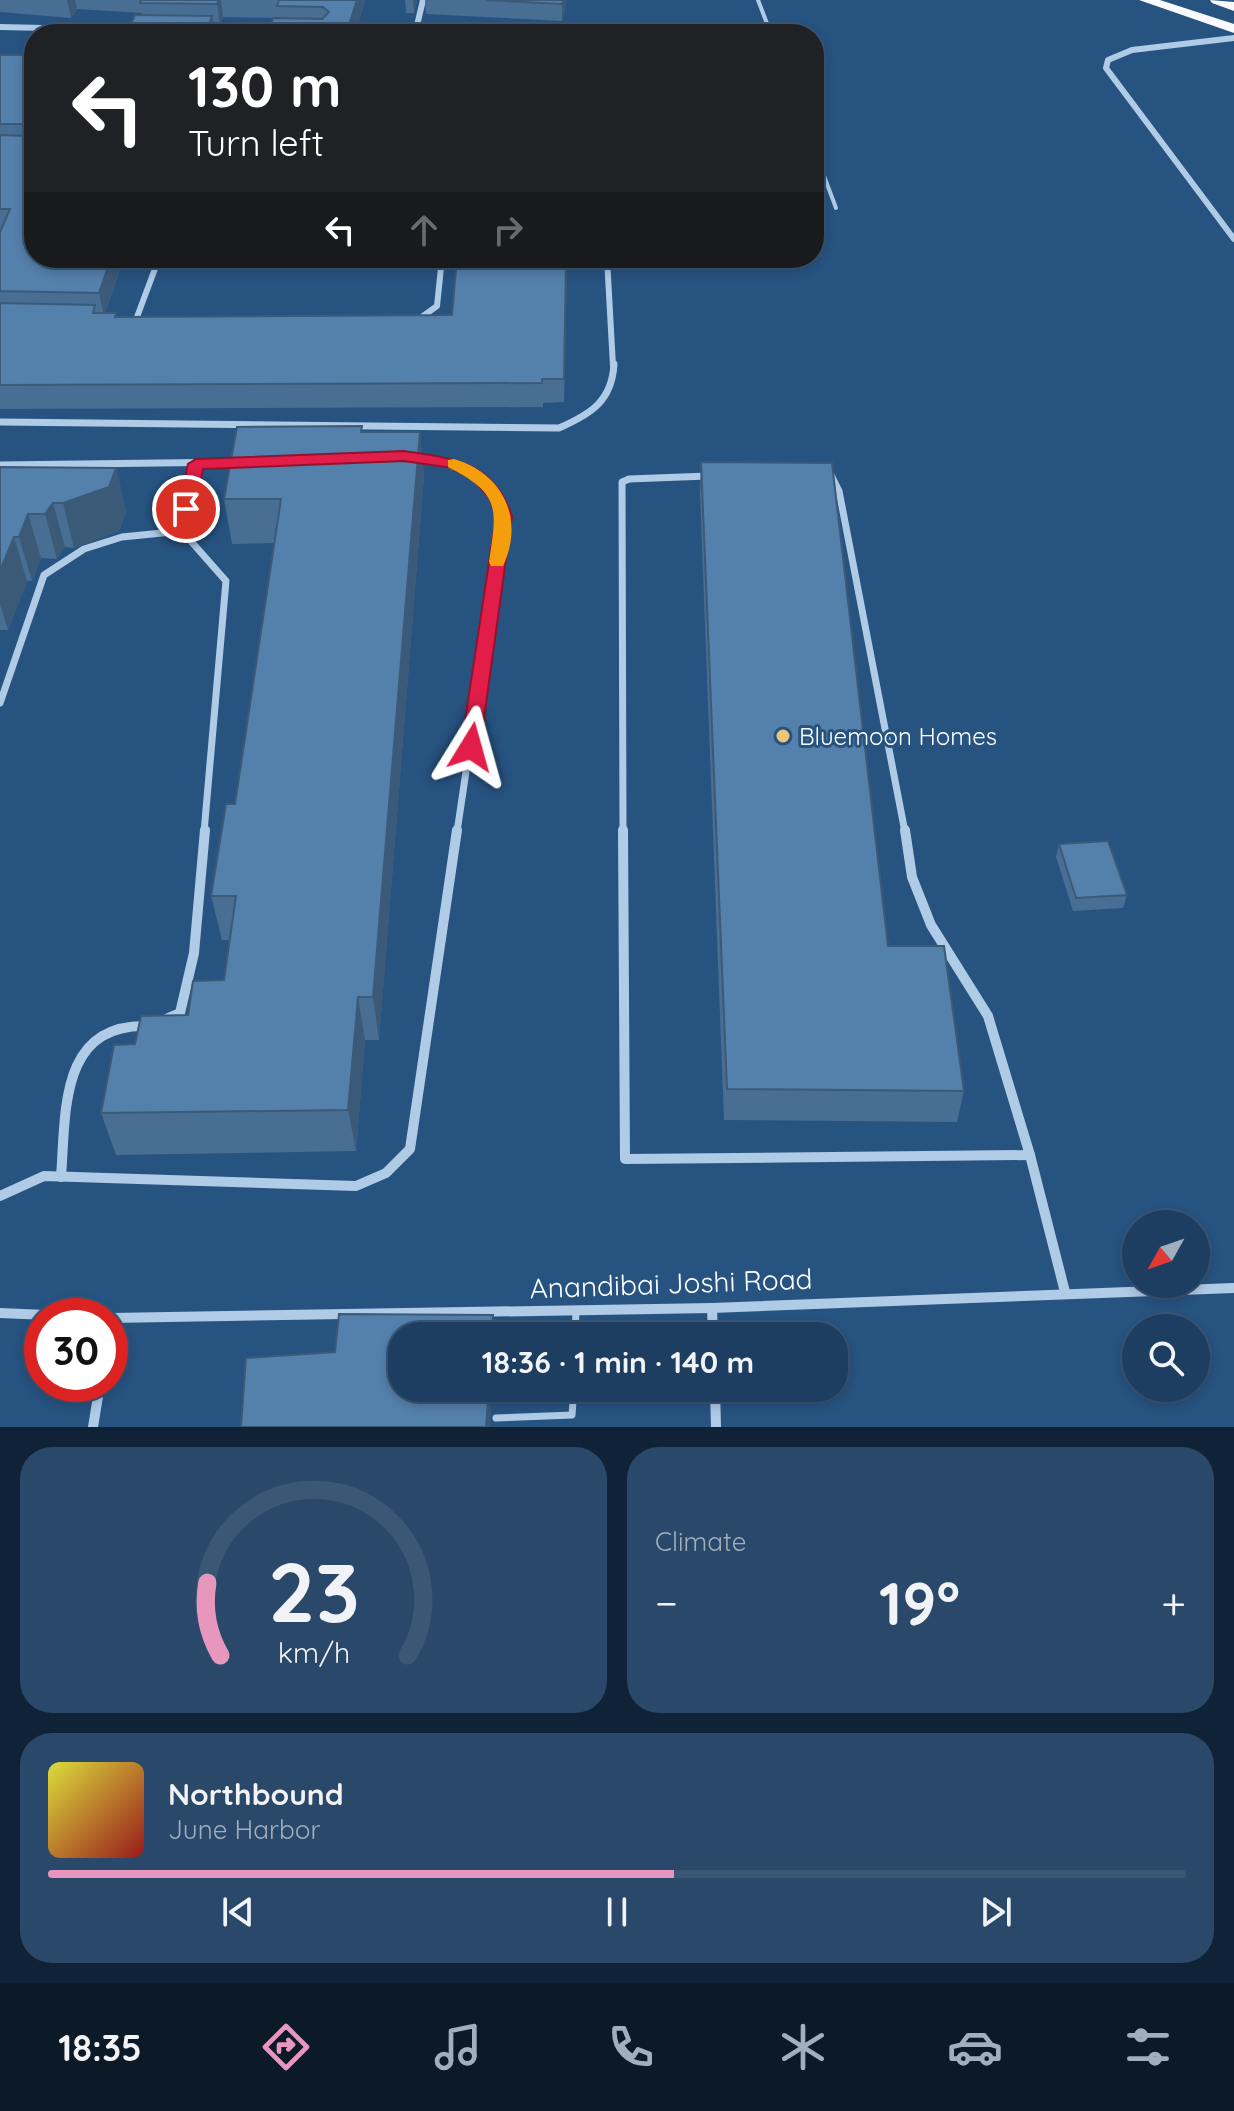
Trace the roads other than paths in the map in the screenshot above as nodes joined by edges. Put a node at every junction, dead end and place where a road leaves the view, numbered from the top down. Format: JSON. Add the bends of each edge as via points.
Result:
{"nodes":[{"id":1,"x":423,"y":0,"type":"edge"},
{"id":2,"x":758,"y":0,"type":"edge"},
{"id":3,"x":1146,"y":0,"type":"edge"},
{"id":4,"x":1217,"y":0,"type":"edge"},
{"id":5,"x":1234,"y":7,"type":"edge"},
{"id":6,"x":417,"y":24,"type":"edge"},
{"id":7,"x":767,"y":24,"type":"edge"},
{"id":8,"x":0,"y":27,"type":"edge"},
{"id":9,"x":24,"y":28,"type":"edge"},
{"id":10,"x":1234,"y":29,"type":"edge"},
{"id":11,"x":1234,"y":38,"type":"edge"},
{"id":12,"x":824,"y":176,"type":"edge"},
{"id":13,"x":836,"y":208,"type":"dead end"},
{"id":14,"x":1234,"y":239,"type":"edge"},
{"id":15,"x":155,"y":268,"type":"edge"},
{"id":16,"x":441,"y":268,"type":"edge"},
{"id":17,"x":608,"y":268,"type":"edge"},
{"id":18,"x":119,"y":324,"type":"edge"},
{"id":19,"x":134,"y":325,"type":"junction"},
{"id":20,"x":150,"y":325,"type":"edge"},
{"id":21,"x":407,"y":325,"type":"edge"},
{"id":22,"x":0,"y":422,"type":"edge"},
{"id":23,"x":404,"y":456,"type":"edge"},
{"id":24,"x":255,"y":462,"type":"edge"},
{"id":25,"x":196,"y":464,"type":"junction"},
{"id":26,"x":0,"y":465,"type":"edge"},
{"id":27,"x":817,"y":472,"type":"edge"},
{"id":28,"x":723,"y":476,"type":"edge"},
{"id":29,"x":182,"y":531,"type":"junction"},
{"id":30,"x":0,"y":703,"type":"edge"},
{"id":31,"x":1030,"y":1155,"type":"junction"},
{"id":32,"x":61,"y":1177,"type":"junction"},
{"id":33,"x":0,"y":1194,"type":"edge"},
{"id":34,"x":1234,"y":1288,"type":"edge"},
{"id":35,"x":1065,"y":1292,"type":"junction"},
{"id":36,"x":712,"y":1308,"type":"junction"},
{"id":37,"x":576,"y":1310,"type":"junction"},
{"id":38,"x":0,"y":1313,"type":"edge"},
{"id":39,"x":24,"y":1314,"type":"edge"},
{"id":40,"x":128,"y":1320,"type":"edge"},
{"id":41,"x":576,"y":1322,"type":"edge"},
{"id":42,"x":712,"y":1322,"type":"edge"},
{"id":43,"x":97,"y":1402,"type":"edge"},
{"id":44,"x":573,"y":1402,"type":"edge"},
{"id":45,"x":715,"y":1402,"type":"edge"},
{"id":46,"x":496,"y":1418,"type":"dead end"},
{"id":47,"x":93,"y":1427,"type":"edge"},
{"id":48,"x":716,"y":1427,"type":"edge"}],
"edges":[{"from":1,"to":6,"type":"street"},
{"from":2,"to":7,"type":"lane"},
{"from":3,"to":10,"type":"highway"},
{"from":4,"to":5,"type":"highway"},
{"from":8,"to":9,"type":"street"},
{"from":11,"to":14,"type":"street","via":[[1132,50],[1108,60],[1106,68]]},
{"from":12,"to":13,"type":"lane"},
{"from":15,"to":19,"type":"street"},
{"from":16,"to":21,"type":"street","via":[[437,306]]},
{"from":17,"to":22,"type":"street","via":[[613,372],[607,396],[590,415],[559,428]]},
{"from":18,"to":19,"type":"street"},
{"from":19,"to":20,"type":"street"},
{"from":23,"to":32,"type":"street","via":[[456,464],[480,477],[498,498],[504,516],[410,1149],[386,1173],[356,1186]]},
{"from":24,"to":25,"type":"street"},
{"from":25,"to":26,"type":"street"},
{"from":25,"to":29,"type":"street"},
{"from":27,"to":31,"type":"street","via":[[830,473],[839,491],[912,877],[931,925],[988,1016]]},
{"from":28,"to":31,"type":"street","via":[[622,482],[625,1159]]},
{"from":29,"to":30,"type":"street","via":[[84,549],[44,575]]},
{"from":29,"to":32,"type":"street","via":[[226,581],[194,953],[180,1013],[153,1026],[118,1026],[87,1044],[71,1075]]},
{"from":31,"to":35,"type":"street"},
{"from":32,"to":33,"type":"street","via":[[44,1176]]},
{"from":34,"to":35,"type":"street","name":"Anandibai Joshi Road"},
{"from":35,"to":36,"type":"street","name":"Anandibai Joshi Road"},
{"from":36,"to":37,"type":"street","name":"Anandibai Joshi Road"},
{"from":36,"to":42,"type":"street"},
{"from":37,"to":40,"type":"street","name":"Anandibai Joshi Road"},
{"from":37,"to":41,"type":"lane"},
{"from":38,"to":39,"type":"street"},
{"from":43,"to":47,"type":"street"},
{"from":44,"to":46,"type":"lane","via":[[572,1415]]},
{"from":45,"to":48,"type":"street"}]}
